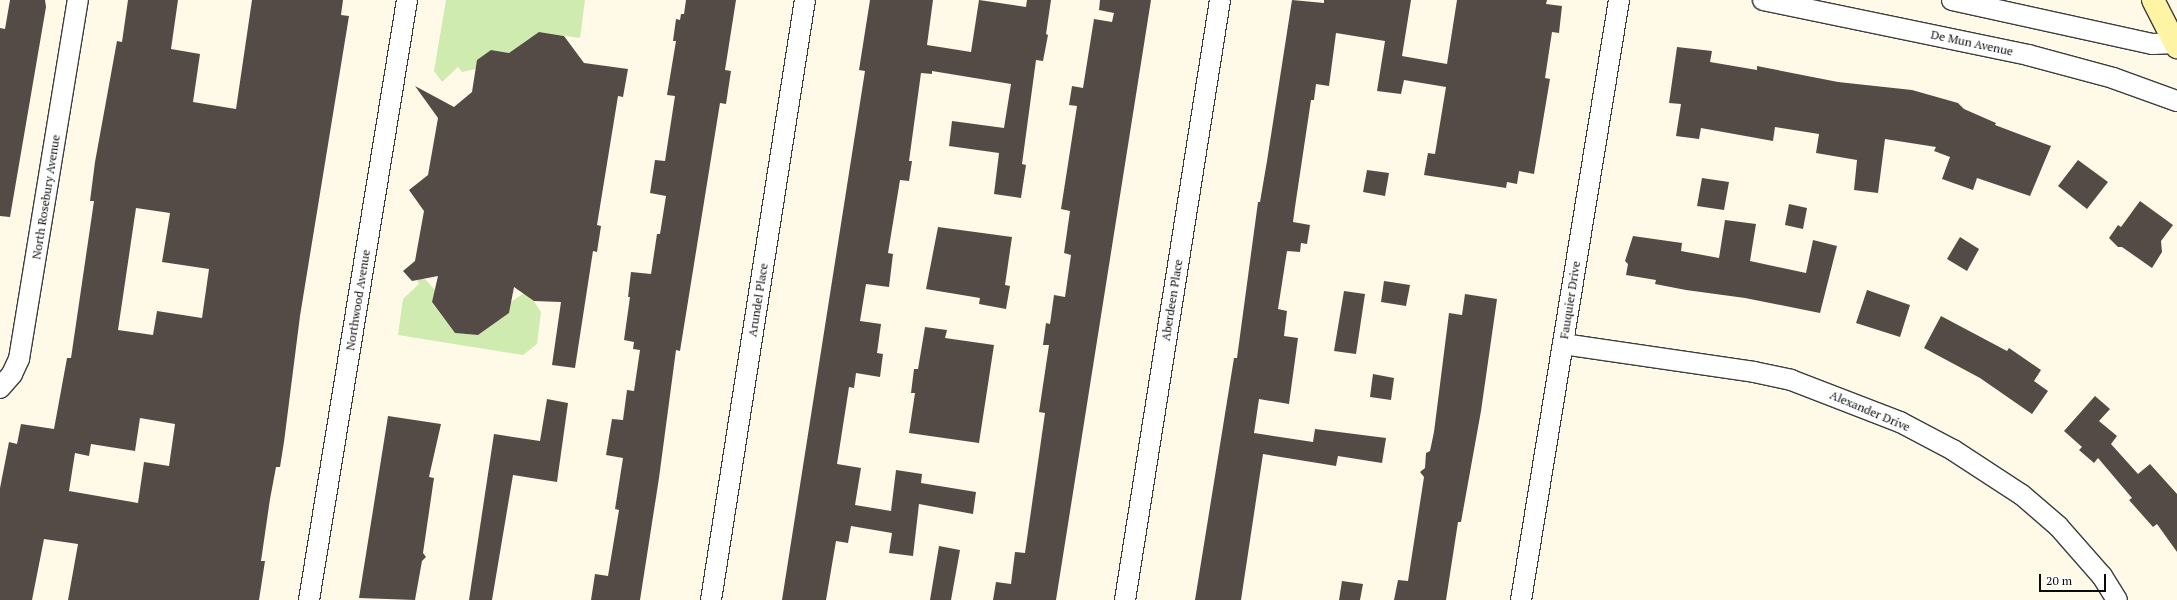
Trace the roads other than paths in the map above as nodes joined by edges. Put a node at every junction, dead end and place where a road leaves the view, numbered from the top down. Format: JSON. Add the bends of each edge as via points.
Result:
{"nodes":[{"id":1,"x":78,"y":0,"type":"edge"},
{"id":2,"x":406,"y":0,"type":"edge"},
{"id":3,"x":805,"y":0,"type":"edge"},
{"id":4,"x":1220,"y":0,"type":"edge"},
{"id":5,"x":1619,"y":0,"type":"edge"},
{"id":6,"x":1763,"y":0,"type":"edge"},
{"id":7,"x":1952,"y":0,"type":"edge"},
{"id":8,"x":2153,"y":0,"type":"edge"},
{"id":9,"x":2176,"y":45,"type":"edge"},
{"id":10,"x":2177,"y":101,"type":"edge"},
{"id":11,"x":1563,"y":344,"type":"junction"},
{"id":12,"x":0,"y":388,"type":"edge"},
{"id":13,"x":309,"y":600,"type":"edge"},
{"id":14,"x":711,"y":600,"type":"edge"},
{"id":15,"x":1125,"y":600,"type":"edge"},
{"id":16,"x":1521,"y":600,"type":"edge"},
{"id":17,"x":2117,"y":600,"type":"edge"}],
"edges":[{"from":1,"to":12,"type":"street","name":"North Rosebury Avenue","via":[[19,359],[12,374]]},
{"from":2,"to":13,"type":"street","name":"Northwood Avenue"},
{"from":3,"to":14,"type":"street","name":"Arundel Place"},
{"from":4,"to":15,"type":"street","name":"Aberdeen Place"},
{"from":5,"to":11,"type":"street","name":"Fauquier Drive"},
{"from":6,"to":10,"type":"street","name":"De Mun Avenue","via":[[2028,55],[2112,78]]},
{"from":7,"to":9,"type":"street","via":[[2152,44]]},
{"from":8,"to":9,"type":"street"},
{"from":11,"to":16,"type":"street","name":"Fauquier Drive"},
{"from":11,"to":17,"type":"street","name":"Alexander Drive","via":[[1754,372],[1790,380],[1900,422],[1953,450],[2022,495],[2058,526],[2102,576]]}]}
